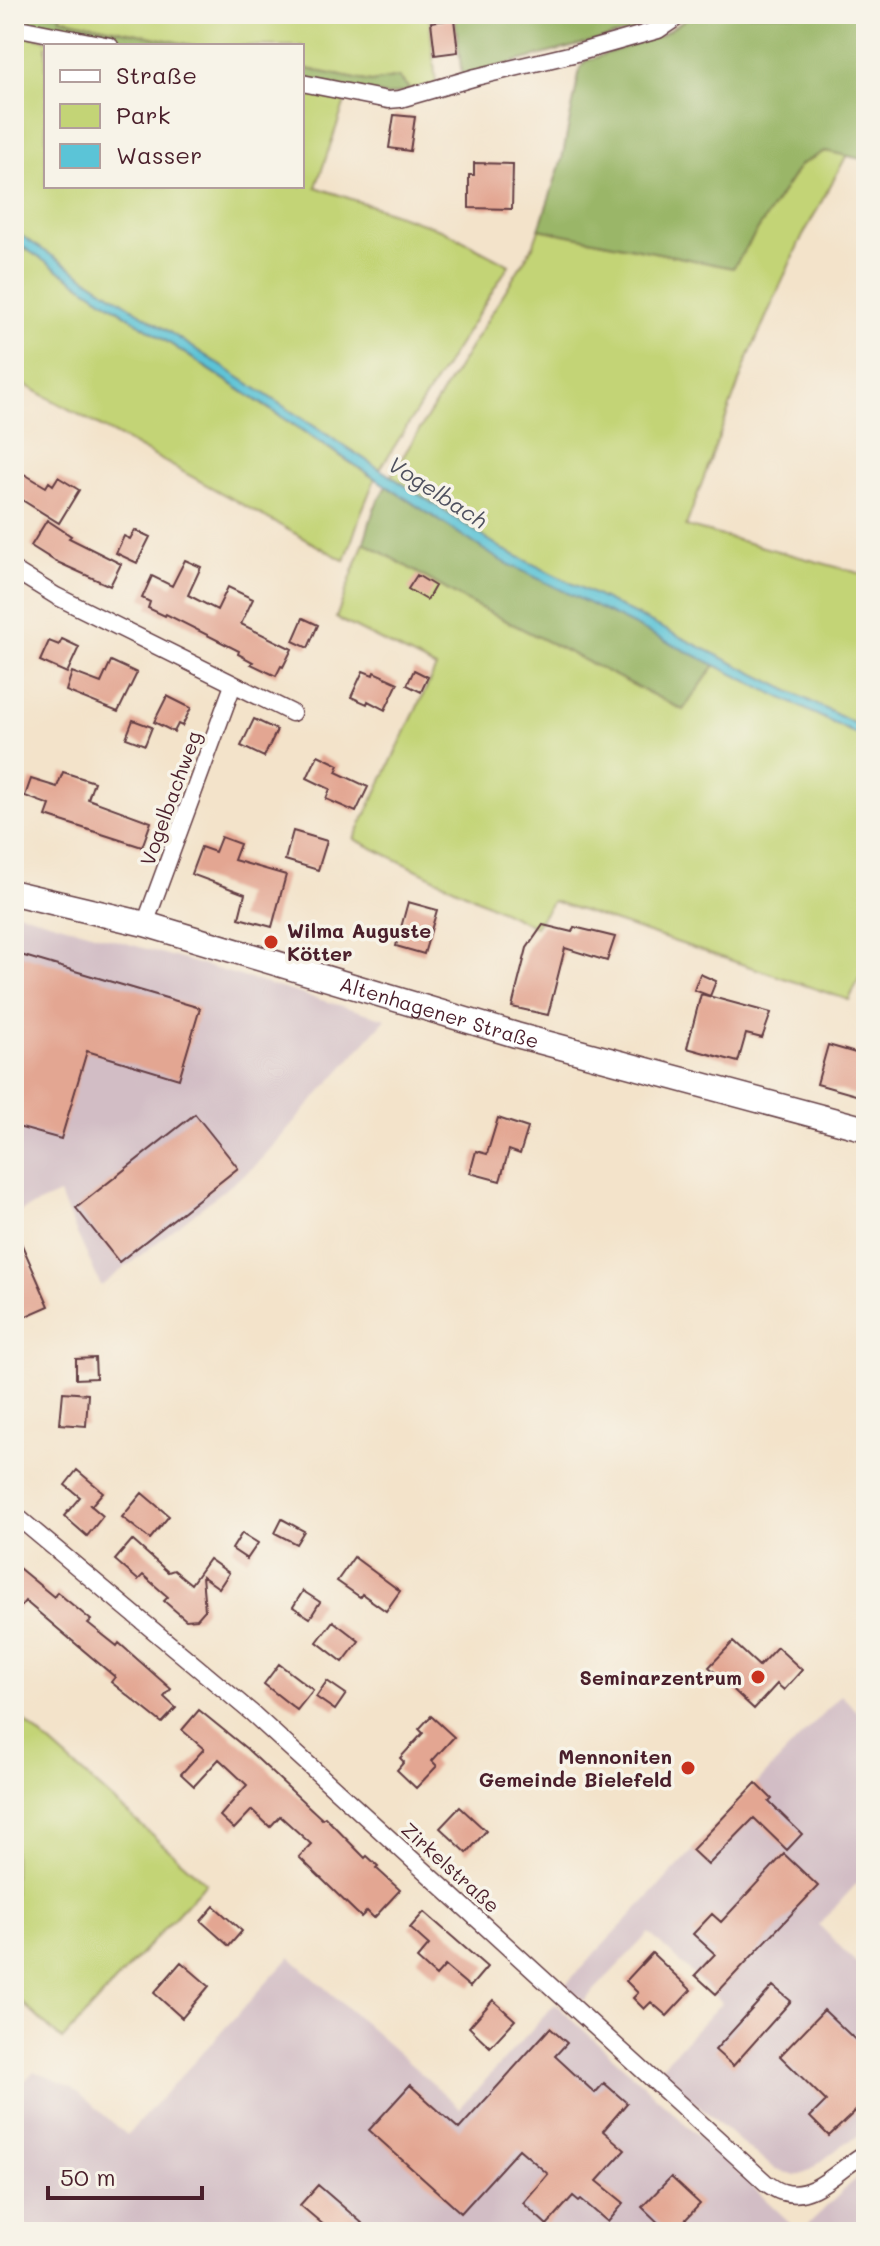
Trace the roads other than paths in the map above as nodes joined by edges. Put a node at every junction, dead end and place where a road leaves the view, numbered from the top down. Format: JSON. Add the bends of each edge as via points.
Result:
{"nodes":[{"id":1,"x":682,"y":14,"type":"edge"},
{"id":2,"x":14,"y":27,"type":"edge"},
{"id":3,"x":100,"y":44,"type":"edge"},
{"id":4,"x":304,"y":83,"type":"edge"},
{"id":5,"x":14,"y":570,"type":"edge"},
{"id":6,"x":233,"y":685,"type":"junction"},
{"id":7,"x":292,"y":713,"type":"dead end"},
{"id":8,"x":14,"y":893,"type":"edge"},
{"id":9,"x":145,"y":924,"type":"junction"},
{"id":10,"x":866,"y":1129,"type":"edge"},
{"id":11,"x":14,"y":1514,"type":"edge"},
{"id":12,"x":866,"y":2153,"type":"edge"}],
"edges":[{"from":1,"to":4,"type":"street","via":[[658,30],[410,97],[388,100]]},
{"from":2,"to":3,"type":"street"},
{"from":5,"to":6,"type":"street"},
{"from":6,"to":7,"type":"street"},
{"from":6,"to":9,"type":"street","name":"Vogelbachweg"},
{"from":8,"to":9,"type":"main road","name":"Altenhagener Straße"},
{"from":9,"to":10,"type":"main road","name":"Altenhagener Straße","via":[[516,1035]]},
{"from":11,"to":12,"type":"street","name":"Zirkelstraße","via":[[252,1713],[766,2183],[783,2193],[801,2194]]}]}
